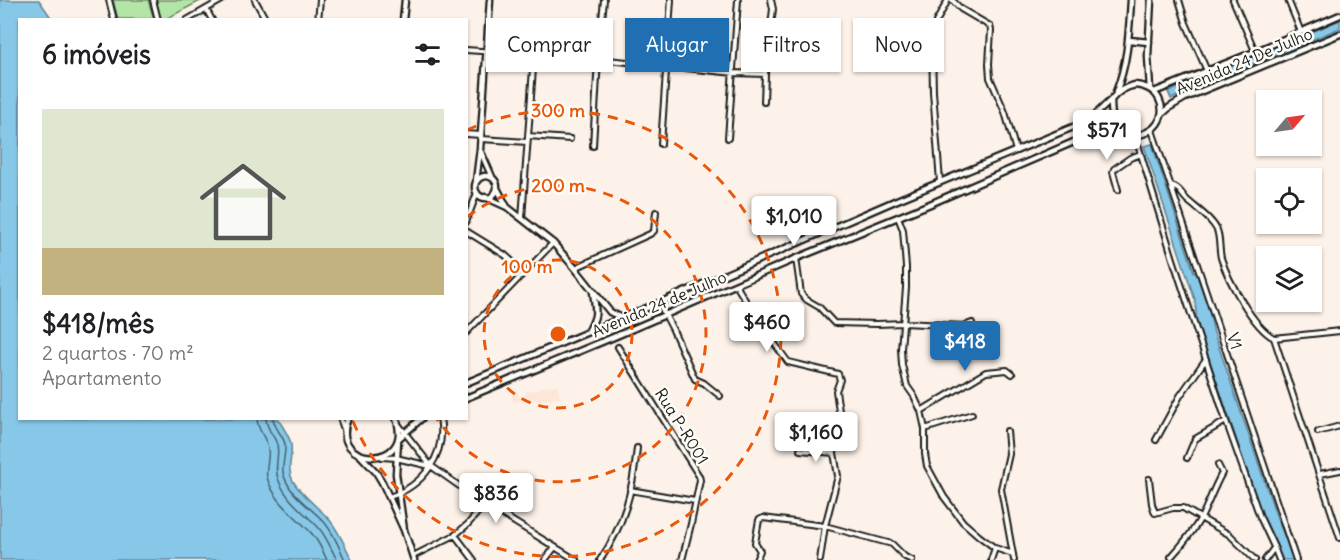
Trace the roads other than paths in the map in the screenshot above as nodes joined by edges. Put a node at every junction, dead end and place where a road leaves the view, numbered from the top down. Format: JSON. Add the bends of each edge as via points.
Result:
{"nodes":[{"id":1,"x":109,"y":0,"type":"edge"},
{"id":2,"x":153,"y":0,"type":"edge"},
{"id":3,"x":222,"y":0,"type":"edge"},
{"id":4,"x":255,"y":0,"type":"edge"},
{"id":5,"x":320,"y":0,"type":"edge"},
{"id":6,"x":405,"y":0,"type":"edge"},
{"id":7,"x":490,"y":0,"type":"edge"},
{"id":8,"x":603,"y":0,"type":"edge"},
{"id":9,"x":671,"y":0,"type":"edge"},
{"id":10,"x":738,"y":0,"type":"edge"},
{"id":11,"x":771,"y":0,"type":"edge"},
{"id":12,"x":950,"y":0,"type":"edge"},
{"id":13,"x":1131,"y":0,"type":"edge"},
{"id":14,"x":1151,"y":0,"type":"edge"},
{"id":15,"x":1179,"y":0,"type":"edge"},
{"id":16,"x":1233,"y":0,"type":"edge"},
{"id":17,"x":1288,"y":0,"type":"edge"},
{"id":18,"x":206,"y":9,"type":"junction"},
{"id":19,"x":1340,"y":15,"type":"edge"},
{"id":20,"x":114,"y":18,"type":"edge"},
{"id":21,"x":158,"y":18,"type":"edge"},
{"id":22,"x":190,"y":18,"type":"edge"},
{"id":23,"x":211,"y":18,"type":"edge"},
{"id":24,"x":265,"y":18,"type":"edge"},
{"id":25,"x":318,"y":18,"type":"edge"},
{"id":26,"x":403,"y":18,"type":"edge"},
{"id":27,"x":489,"y":18,"type":"edge"},
{"id":28,"x":601,"y":18,"type":"edge"},
{"id":29,"x":670,"y":18,"type":"edge"},
{"id":30,"x":1301,"y":32,"type":"junction"},
{"id":31,"x":1340,"y":34,"type":"edge"},
{"id":32,"x":1129,"y":40,"type":"junction"},
{"id":33,"x":1149,"y":42,"type":"junction"},
{"id":34,"x":468,"y":50,"type":"edge"},
{"id":35,"x":486,"y":51,"type":"joint"},
{"id":36,"x":1255,"y":51,"type":"junction"},
{"id":37,"x":1208,"y":71,"type":"junction"},
{"id":38,"x":533,"y":72,"type":"edge"},
{"id":39,"x":597,"y":72,"type":"edge"},
{"id":40,"x":666,"y":72,"type":"edge"},
{"id":41,"x":724,"y":72,"type":"edge"},
{"id":42,"x":734,"y":73,"type":"junction"},
{"id":43,"x":765,"y":75,"type":"junction"},
{"id":44,"x":1152,"y":91,"type":"junction"},
{"id":45,"x":1115,"y":94,"type":"junction"},
{"id":46,"x":1111,"y":100,"type":"junction"},
{"id":47,"x":764,"y":102,"type":"dead end"},
{"id":48,"x":1161,"y":115,"type":"junction"},
{"id":49,"x":1152,"y":130,"type":"junction"},
{"id":50,"x":468,"y":134,"type":"edge"},
{"id":51,"x":1133,"y":135,"type":"junction"},
{"id":52,"x":528,"y":136,"type":"junction"},
{"id":53,"x":481,"y":137,"type":"junction"},
{"id":54,"x":728,"y":138,"type":"dead end"},
{"id":55,"x":570,"y":140,"type":"dead end"},
{"id":56,"x":527,"y":141,"type":"junction"},
{"id":57,"x":661,"y":144,"type":"dead end"},
{"id":58,"x":593,"y":146,"type":"dead end"},
{"id":59,"x":480,"y":149,"type":"junction"},
{"id":60,"x":1016,"y":151,"type":"junction"},
{"id":61,"x":1141,"y":154,"type":"junction"},
{"id":62,"x":492,"y":177,"type":"junction"},
{"id":63,"x":476,"y":181,"type":"junction"},
{"id":64,"x":940,"y":182,"type":"junction"},
{"id":65,"x":1171,"y":186,"type":"junction"},
{"id":66,"x":496,"y":187,"type":"junction"},
{"id":67,"x":1118,"y":190,"type":"dead end"},
{"id":68,"x":477,"y":193,"type":"junction"},
{"id":69,"x":485,"y":197,"type":"junction"},
{"id":70,"x":507,"y":207,"type":"junction"},
{"id":71,"x":656,"y":212,"type":"dead end"},
{"id":72,"x":468,"y":217,"type":"edge"},
{"id":73,"x":898,"y":217,"type":"junction"},
{"id":74,"x":522,"y":218,"type":"junction"},
{"id":75,"x":468,"y":232,"type":"edge"},
{"id":76,"x":809,"y":240,"type":"junction"},
{"id":77,"x":553,"y":243,"type":"junction"},
{"id":78,"x":797,"y":244,"type":"junction"},
{"id":79,"x":814,"y":251,"type":"junction"},
{"id":80,"x":802,"y":256,"type":"junction"},
{"id":81,"x":796,"y":258,"type":"junction"},
{"id":82,"x":575,"y":268,"type":"junction"},
{"id":83,"x":525,"y":273,"type":"junction"},
{"id":84,"x":736,"y":285,"type":"junction"},
{"id":85,"x":592,"y":290,"type":"junction"},
{"id":86,"x":673,"y":297,"type":"junction"},
{"id":87,"x":659,"y":303,"type":"junction"},
{"id":88,"x":678,"y":309,"type":"junction"},
{"id":89,"x":665,"y":314,"type":"junction"},
{"id":90,"x":622,"y":318,"type":"junction"},
{"id":91,"x":904,"y":322,"type":"junction"},
{"id":92,"x":972,"y":323,"type":"dead end"},
{"id":93,"x":468,"y":331,"type":"edge"},
{"id":94,"x":1340,"y":331,"type":"edge"},
{"id":95,"x":588,"y":332,"type":"junction"},
{"id":96,"x":1274,"y":338,"type":"junction"},
{"id":97,"x":618,"y":347,"type":"dead end"},
{"id":98,"x":527,"y":357,"type":"junction"},
{"id":99,"x":1206,"y":359,"type":"junction"},
{"id":100,"x":515,"y":370,"type":"junction"},
{"id":101,"x":533,"y":371,"type":"junction"},
{"id":102,"x":1012,"y":374,"type":"dead end"},
{"id":103,"x":468,"y":382,"type":"edge"},
{"id":104,"x":720,"y":396,"type":"dead end"},
{"id":105,"x":468,"y":397,"type":"edge"},
{"id":106,"x":921,"y":411,"type":"junction"},
{"id":107,"x":972,"y":414,"type":"dead end"},
{"id":108,"x":341,"y":420,"type":"edge"},
{"id":109,"x":348,"y":420,"type":"edge"},
{"id":110,"x":420,"y":420,"type":"edge"},
{"id":111,"x":440,"y":420,"type":"edge"},
{"id":112,"x":397,"y":421,"type":"edge"},
{"id":113,"x":1226,"y":421,"type":"junction"},
{"id":114,"x":1340,"y":426,"type":"edge"},
{"id":115,"x":925,"y":429,"type":"junction"},
{"id":116,"x":1007,"y":431,"type":"dead end"},
{"id":117,"x":405,"y":432,"type":"junction"},
{"id":118,"x":1318,"y":432,"type":"dead end"},
{"id":119,"x":345,"y":433,"type":"junction"},
{"id":120,"x":398,"y":438,"type":"junction"},
{"id":121,"x":1156,"y":440,"type":"dead end"},
{"id":122,"x":637,"y":448,"type":"dead end"},
{"id":123,"x":800,"y":450,"type":"dead end"},
{"id":124,"x":834,"y":453,"type":"junction"},
{"id":125,"x":360,"y":455,"type":"junction"},
{"id":126,"x":381,"y":456,"type":"junction"},
{"id":127,"x":396,"y":458,"type":"junction"},
{"id":128,"x":1187,"y":458,"type":"dead end"},
{"id":129,"x":1218,"y":465,"type":"dead end"},
{"id":130,"x":431,"y":466,"type":"junction"},
{"id":131,"x":1340,"y":470,"type":"edge"},
{"id":132,"x":1320,"y":474,"type":"junction"},
{"id":133,"x":1149,"y":479,"type":"dead end"},
{"id":134,"x":630,"y":490,"type":"junction"},
{"id":135,"x":398,"y":494,"type":"junction"},
{"id":136,"x":389,"y":497,"type":"junction"},
{"id":137,"x":695,"y":501,"type":"junction"},
{"id":138,"x":485,"y":504,"type":"junction"},
{"id":139,"x":1201,"y":517,"type":"junction"},
{"id":140,"x":1340,"y":519,"type":"edge"},
{"id":141,"x":1334,"y":520,"type":"junction"},
{"id":142,"x":825,"y":525,"type":"junction"},
{"id":143,"x":404,"y":530,"type":"junction"},
{"id":144,"x":455,"y":536,"type":"junction"},
{"id":145,"x":1340,"y":538,"type":"edge"},
{"id":146,"x":555,"y":547,"type":"junction"},
{"id":147,"x":1274,"y":547,"type":"junction"},
{"id":148,"x":995,"y":548,"type":"junction"},
{"id":149,"x":1013,"y":554,"type":"junction"},
{"id":150,"x":1171,"y":557,"type":"dead end"},
{"id":151,"x":414,"y":558,"type":"edge"},
{"id":152,"x":474,"y":560,"type":"edge"},
{"id":153,"x":545,"y":560,"type":"edge"},
{"id":154,"x":576,"y":560,"type":"edge"},
{"id":155,"x":600,"y":560,"type":"edge"},
{"id":156,"x":682,"y":560,"type":"edge"},
{"id":157,"x":756,"y":560,"type":"edge"},
{"id":158,"x":820,"y":560,"type":"edge"},
{"id":159,"x":912,"y":560,"type":"edge"},
{"id":160,"x":991,"y":560,"type":"edge"},
{"id":161,"x":1014,"y":560,"type":"edge"},
{"id":162,"x":1255,"y":560,"type":"edge"},
{"id":163,"x":1265,"y":560,"type":"edge"},
{"id":164,"x":1279,"y":560,"type":"edge"},
{"id":165,"x":1296,"y":560,"type":"edge"}],
"edges":[{"from":1,"to":20,"type":"street"},
{"from":2,"to":21,"type":"street"},
{"from":3,"to":18,"type":"street"},
{"from":4,"to":24,"type":"street"},
{"from":5,"to":25,"type":"street"},
{"from":6,"to":26,"type":"street"},
{"from":7,"to":27,"type":"street"},
{"from":8,"to":28,"type":"street"},
{"from":9,"to":29,"type":"street"},
{"from":10,"to":42,"type":"street"},
{"from":11,"to":43,"type":"street"},
{"from":12,"to":60,"type":"street","via":[[992,30],[990,78]]},
{"from":12,"to":64,"type":"street","via":[[936,22],[932,43]]},
{"from":13,"to":32,"type":"street"},
{"from":14,"to":33,"type":"street"},
{"from":15,"to":37,"type":"street"},
{"from":16,"to":36,"type":"street"},
{"from":17,"to":30,"type":"street"},
{"from":18,"to":22,"type":"street"},
{"from":18,"to":23,"type":"street"},
{"from":19,"to":30,"type":"street","name":"Avenida 24 De Julho"},
{"from":30,"to":36,"type":"street","name":"Avenida 24 De Julho"},
{"from":31,"to":48,"type":"street","name":"Avenida 24 De Julho","via":[[1185,98]]},
{"from":32,"to":33,"type":"street"},
{"from":32,"to":45,"type":"street","via":[[1123,76]]},
{"from":33,"to":44,"type":"street"},
{"from":34,"to":35,"type":"street"},
{"from":35,"to":53,"type":"street"},
{"from":36,"to":37,"type":"street","name":"Avenida 24 De Julho"},
{"from":37,"to":44,"type":"street","name":"Avenida 24 De Julho"},
{"from":38,"to":52,"type":"street"},
{"from":39,"to":58,"type":"street"},
{"from":40,"to":57,"type":"street"},
{"from":41,"to":42,"type":"street"},
{"from":42,"to":43,"type":"street"},
{"from":42,"to":54,"type":"street"},
{"from":43,"to":47,"type":"street"},
{"from":44,"to":45,"type":"street","via":[[1135,85]]},
{"from":44,"to":48,"type":"street","via":[[1159,98]]},
{"from":45,"to":46,"type":"street"},
{"from":46,"to":51,"type":"street","via":[[1115,123]]},
{"from":46,"to":60,"type":"street","name":"Avenida 24 de Julho","via":[[1086,121]]},
{"from":48,"to":49,"type":"street"},
{"from":49,"to":51,"type":"street"},
{"from":49,"to":65,"type":"street","name":"V1"},
{"from":50,"to":53,"type":"street"},
{"from":51,"to":61,"type":"street"},
{"from":51,"to":73,"type":"street","name":"Avenida 24 de Julho","via":[[1076,141]]},
{"from":52,"to":55,"type":"street"},
{"from":52,"to":56,"type":"street"},
{"from":53,"to":56,"type":"street"},
{"from":53,"to":59,"type":"street"},
{"from":56,"to":74,"type":"street"},
{"from":59,"to":62,"type":"street"},
{"from":59,"to":63,"type":"street"},
{"from":60,"to":64,"type":"street","name":"Avenida 24 de Julho"},
{"from":61,"to":67,"type":"street","via":[[1114,170]]},
{"from":61,"to":99,"type":"street"},
{"from":62,"to":63,"type":"street","via":[[481,176]]},
{"from":62,"to":66,"type":"street"},
{"from":63,"to":68,"type":"street"},
{"from":64,"to":76,"type":"street","name":"Avenida 24 de Julho"},
{"from":65,"to":96,"type":"street","via":[[1179,189],[1217,231],[1222,261],[1237,292],[1260,327]]},
{"from":65,"to":165,"type":"street","name":"V1"},
{"from":66,"to":69,"type":"street","via":[[492,196]]},
{"from":66,"to":70,"type":"street"},
{"from":68,"to":69,"type":"street"},
{"from":68,"to":72,"type":"street"},
{"from":69,"to":70,"type":"street"},
{"from":70,"to":74,"type":"street"},
{"from":71,"to":82,"type":"street","via":[[654,231]]},
{"from":73,"to":79,"type":"street","name":"Avenida 24 de Julho"},
{"from":73,"to":91,"type":"street","via":[[906,267]]},
{"from":74,"to":77,"type":"street"},
{"from":75,"to":83,"type":"street","via":[[505,255]]},
{"from":76,"to":78,"type":"street","name":"Avenida 24 de Julho"},
{"from":76,"to":79,"type":"street"},
{"from":77,"to":82,"type":"street"},
{"from":77,"to":83,"type":"street"},
{"from":78,"to":80,"type":"street"},
{"from":78,"to":86,"type":"street","name":"Avenida 24 de Julho"},
{"from":79,"to":80,"type":"street","name":"Avenida 24 de Julho"},
{"from":80,"to":81,"type":"street","name":"Avenida 24 de Julho"},
{"from":81,"to":84,"type":"street","name":"Avenida 24 de Julho"},
{"from":81,"to":91,"type":"street","via":[[801,294],[834,322]]},
{"from":82,"to":85,"type":"street"},
{"from":83,"to":93,"type":"street"},
{"from":84,"to":88,"type":"street","name":"Avenida 24 de Julho"},
{"from":84,"to":124,"type":"street","via":[[788,362],[840,377]]},
{"from":85,"to":90,"type":"street","via":[[610,312]]},
{"from":85,"to":95,"type":"street","via":[[596,311]]},
{"from":86,"to":87,"type":"street","name":"Avenida 24 de Julho"},
{"from":86,"to":88,"type":"street"},
{"from":87,"to":89,"type":"street"},
{"from":87,"to":90,"type":"street","name":"Avenida 24 de Julho"},
{"from":88,"to":89,"type":"street","name":"Avenida 24 de Julho"},
{"from":89,"to":101,"type":"street","name":"Avenida 24 de Julho"},
{"from":89,"to":104,"type":"street","via":[[695,379]]},
{"from":90,"to":95,"type":"street","name":"Avenida 24 de Julho"},
{"from":91,"to":92,"type":"street","via":[[964,326]]},
{"from":91,"to":106,"type":"street","via":[[904,376]]},
{"from":94,"to":96,"type":"street"},
{"from":95,"to":98,"type":"street","name":"Avenida 24 de Julho"},
{"from":96,"to":132,"type":"street"},
{"from":97,"to":137,"type":"street","name":"Rua P-R001","via":[[699,476]]},
{"from":98,"to":100,"type":"street","name":"Avenida 24 de Julho"},
{"from":98,"to":101,"type":"street"},
{"from":99,"to":113,"type":"street"},
{"from":99,"to":121,"type":"street"},
{"from":100,"to":101,"type":"street","name":"Avenida 24 de Julho"},
{"from":100,"to":103,"type":"street","name":"Avenida 24 de Julho"},
{"from":100,"to":105,"type":"street","name":"Avenida 24 de Julho"},
{"from":102,"to":106,"type":"street","via":[[1007,370],[987,372]]},
{"from":106,"to":115,"type":"street"},
{"from":107,"to":115,"type":"street"},
{"from":108,"to":119,"type":"street"},
{"from":109,"to":119,"type":"street"},
{"from":110,"to":117,"type":"street"},
{"from":111,"to":130,"type":"street","via":[[441,434]]},
{"from":112,"to":117,"type":"street"},
{"from":112,"to":120,"type":"street"},
{"from":113,"to":128,"type":"street","via":[[1196,439]]},
{"from":113,"to":147,"type":"street"},
{"from":114,"to":118,"type":"street"},
{"from":115,"to":148,"type":"street","via":[[927,466],[944,497],[963,522]]},
{"from":116,"to":149,"type":"street","via":[[1009,454],[1001,489]]},
{"from":117,"to":120,"type":"street"},
{"from":117,"to":130,"type":"street"},
{"from":119,"to":125,"type":"street","via":[[350,446]]},
{"from":120,"to":126,"type":"street","via":[[392,450]]},
{"from":120,"to":127,"type":"street"},
{"from":122,"to":134,"type":"street"},
{"from":123,"to":124,"type":"street"},
{"from":124,"to":142,"type":"street","via":[[838,476]]},
{"from":125,"to":126,"type":"street"},
{"from":125,"to":136,"type":"street","via":[[376,472]]},
{"from":126,"to":127,"type":"street"},
{"from":127,"to":130,"type":"street"},
{"from":127,"to":135,"type":"street"},
{"from":129,"to":139,"type":"street","via":[[1222,473]]},
{"from":130,"to":135,"type":"street","via":[[415,484]]},
{"from":130,"to":138,"type":"street"},
{"from":131,"to":132,"type":"street"},
{"from":132,"to":141,"type":"street"},
{"from":133,"to":139,"type":"street","via":[[1155,513],[1183,508]]},
{"from":134,"to":137,"type":"street"},
{"from":134,"to":155,"type":"street","via":[[619,528]]},
{"from":135,"to":136,"type":"street"},
{"from":135,"to":143,"type":"street"},
{"from":136,"to":143,"type":"street"},
{"from":137,"to":156,"type":"street","name":"Rua P-R001"},
{"from":138,"to":144,"type":"street"},
{"from":138,"to":146,"type":"street"},
{"from":139,"to":150,"type":"street"},
{"from":139,"to":162,"type":"street","via":[[1230,536]]},
{"from":140,"to":141,"type":"street"},
{"from":141,"to":145,"type":"street"},
{"from":142,"to":157,"type":"street","via":[[760,518],[755,543],[760,551]]},
{"from":142,"to":158,"type":"street"},
{"from":142,"to":159,"type":"street","via":[[892,544]]},
{"from":143,"to":151,"type":"street"},
{"from":144,"to":151,"type":"street"},
{"from":144,"to":152,"type":"street"},
{"from":146,"to":153,"type":"street"},
{"from":146,"to":154,"type":"street"},
{"from":147,"to":163,"type":"street"},
{"from":147,"to":164,"type":"street"},
{"from":148,"to":149,"type":"street"},
{"from":148,"to":160,"type":"street"},
{"from":149,"to":161,"type":"street"}]}
